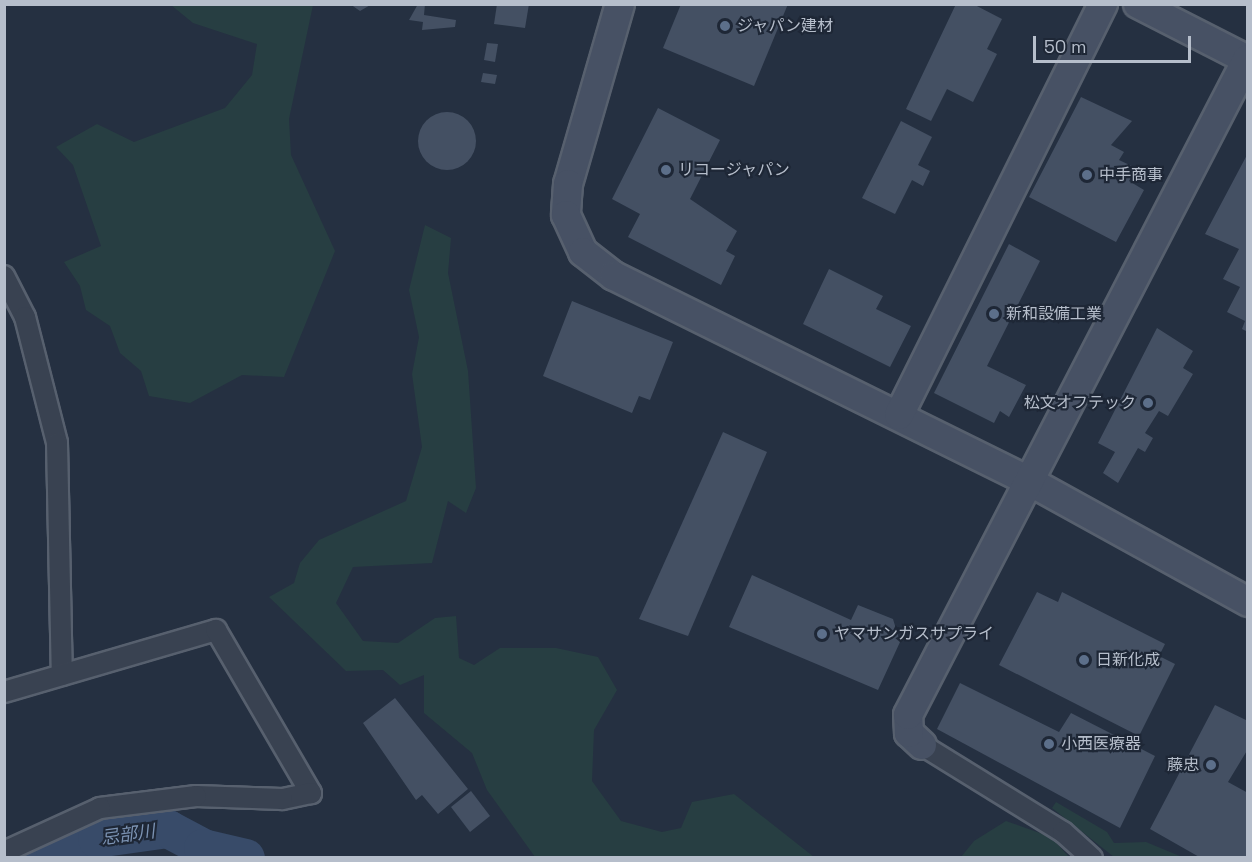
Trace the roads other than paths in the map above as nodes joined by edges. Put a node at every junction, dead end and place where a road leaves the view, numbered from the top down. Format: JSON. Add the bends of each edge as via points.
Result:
{"nodes":[{"id":1,"x":620,"y":4,"type":"edge"},
{"id":2,"x":1103,"y":4,"type":"edge"},
{"id":3,"x":1138,"y":4,"type":"edge"},
{"id":4,"x":1247,"y":60,"type":"edge"},
{"id":5,"x":4,"y":276,"type":"edge"},
{"id":6,"x":899,"y":415,"type":"junction"},
{"id":7,"x":1029,"y":481,"type":"junction"},
{"id":8,"x":1248,"y":602,"type":"edge"},
{"id":9,"x":62,"y":675,"type":"junction"},
{"id":10,"x":4,"y":692,"type":"edge"},
{"id":11,"x":922,"y":745,"type":"joint"},
{"id":12,"x":4,"y":852,"type":"edge"},
{"id":13,"x":1092,"y":858,"type":"edge"}],
"edges":[{"from":1,"to":6,"type":"street","via":[[568,184],[566,215],[573,241],[614,276]]},
{"from":2,"to":6,"type":"street"},
{"from":3,"to":4,"type":"street"},
{"from":4,"to":7,"type":"street"},
{"from":5,"to":9,"type":"street","via":[[25,317],[57,442]]},
{"from":6,"to":7,"type":"street"},
{"from":7,"to":8,"type":"street"},
{"from":7,"to":11,"type":"street","via":[[908,715],[909,733]]},
{"from":9,"to":10,"type":"street"},
{"from":9,"to":12,"type":"street","via":[[216,630],[310,793],[282,799],[196,796],[110,806],[60,822]]},
{"from":11,"to":13,"type":"street","via":[[1063,832]]}]}
